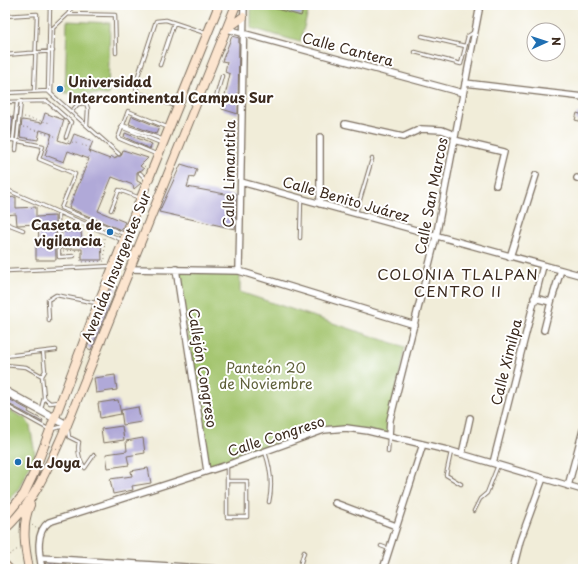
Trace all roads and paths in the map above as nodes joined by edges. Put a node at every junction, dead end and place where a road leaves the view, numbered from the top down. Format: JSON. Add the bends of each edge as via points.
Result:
{"nodes":[{"id":1,"x":50,"y":5,"type":"edge"},
{"id":2,"x":72,"y":5,"type":"edge"},
{"id":3,"x":219,"y":5,"type":"edge"},
{"id":4,"x":236,"y":5,"type":"edge"},
{"id":5,"x":244,"y":5,"type":"edge"},
{"id":6,"x":480,"y":5,"type":"edge"},
{"id":7,"x":68,"y":14,"type":"junction"},
{"id":8,"x":5,"y":16,"type":"edge"},
{"id":9,"x":243,"y":17,"type":"junction"},
{"id":10,"x":174,"y":23,"type":"junction"},
{"id":11,"x":51,"y":28,"type":"junction"},
{"id":12,"x":227,"y":28,"type":"junction"},
{"id":13,"x":475,"y":31,"type":"junction"},
{"id":14,"x":243,"y":33,"type":"junction"},
{"id":15,"x":207,"y":34,"type":"junction"},
{"id":16,"x":422,"y":36,"type":"dead end"},
{"id":17,"x":465,"y":46,"type":"junction"},
{"id":18,"x":49,"y":51,"type":"junction"},
{"id":19,"x":53,"y":51,"type":"junction"},
{"id":20,"x":36,"y":52,"type":"junction"},
{"id":21,"x":416,"y":52,"type":"dead end"},
{"id":22,"x":116,"y":53,"type":"dead end"},
{"id":23,"x":5,"y":55,"type":"edge"},
{"id":24,"x":160,"y":65,"type":"dead end"},
{"id":25,"x":222,"y":76,"type":"dead end"},
{"id":26,"x":465,"y":83,"type":"junction"},
{"id":27,"x":34,"y":91,"type":"junction"},
{"id":28,"x":48,"y":91,"type":"junction"},
{"id":29,"x":5,"y":93,"type":"edge"},
{"id":30,"x":463,"y":93,"type":"junction"},
{"id":31,"x":51,"y":94,"type":"junction"},
{"id":32,"x":199,"y":97,"type":"junction"},
{"id":33,"x":583,"y":97,"type":"edge"},
{"id":34,"x":21,"y":101,"type":"junction"},
{"id":35,"x":5,"y":102,"type":"edge"},
{"id":36,"x":17,"y":102,"type":"junction"},
{"id":37,"x":178,"y":107,"type":"junction"},
{"id":38,"x":70,"y":112,"type":"junction"},
{"id":39,"x":5,"y":115,"type":"edge"},
{"id":40,"x":16,"y":116,"type":"junction"},
{"id":41,"x":20,"y":116,"type":"junction"},
{"id":42,"x":51,"y":123,"type":"dead end"},
{"id":43,"x":345,"y":124,"type":"dead end"},
{"id":44,"x":87,"y":126,"type":"junction"},
{"id":45,"x":121,"y":126,"type":"junction"},
{"id":46,"x":169,"y":128,"type":"junction"},
{"id":47,"x":31,"y":129,"type":"dead end"},
{"id":48,"x":66,"y":137,"type":"dead end"},
{"id":49,"x":320,"y":137,"type":"dead end"},
{"id":50,"x":455,"y":137,"type":"junction"},
{"id":51,"x":5,"y":140,"type":"edge"},
{"id":52,"x":13,"y":140,"type":"junction"},
{"id":53,"x":17,"y":141,"type":"junction"},
{"id":54,"x":163,"y":142,"type":"junction"},
{"id":55,"x":79,"y":144,"type":"dead end"},
{"id":56,"x":16,"y":150,"type":"dead end"},
{"id":57,"x":119,"y":154,"type":"dead end"},
{"id":58,"x":158,"y":155,"type":"junction"},
{"id":59,"x":372,"y":159,"type":"dead end"},
{"id":60,"x":140,"y":173,"type":"dead end"},
{"id":61,"x":536,"y":174,"type":"dead end"},
{"id":62,"x":147,"y":180,"type":"junction"},
{"id":63,"x":241,"y":182,"type":"junction"},
{"id":64,"x":496,"y":185,"type":"dead end"},
{"id":65,"x":5,"y":189,"type":"edge"},
{"id":66,"x":140,"y":198,"type":"junction"},
{"id":67,"x":301,"y":199,"type":"junction"},
{"id":68,"x":320,"y":204,"type":"junction"},
{"id":69,"x":111,"y":210,"type":"dead end"},
{"id":70,"x":58,"y":214,"type":"junction"},
{"id":71,"x":356,"y":214,"type":"junction"},
{"id":72,"x":5,"y":223,"type":"edge"},
{"id":73,"x":23,"y":230,"type":"dead end"},
{"id":74,"x":436,"y":237,"type":"junction"},
{"id":75,"x":300,"y":238,"type":"dead end"},
{"id":76,"x":124,"y":242,"type":"junction"},
{"id":77,"x":134,"y":255,"type":"junction"},
{"id":78,"x":74,"y":256,"type":"dead end"},
{"id":79,"x":510,"y":257,"type":"junction"},
{"id":80,"x":114,"y":266,"type":"junction"},
{"id":81,"x":543,"y":266,"type":"junction"},
{"id":82,"x":129,"y":269,"type":"junction"},
{"id":83,"x":176,"y":269,"type":"junction"},
{"id":84,"x":561,"y":270,"type":"junction"},
{"id":85,"x":7,"y":271,"type":"dead end"},
{"id":86,"x":239,"y":271,"type":"junction"},
{"id":87,"x":583,"y":276,"type":"edge"},
{"id":88,"x":534,"y":298,"type":"junction"},
{"id":89,"x":551,"y":302,"type":"junction"},
{"id":90,"x":98,"y":304,"type":"junction"},
{"id":91,"x":49,"y":321,"type":"dead end"},
{"id":92,"x":415,"y":325,"type":"junction"},
{"id":93,"x":544,"y":330,"type":"dead end"},
{"id":94,"x":56,"y":350,"type":"dead end"},
{"id":95,"x":43,"y":352,"type":"junction"},
{"id":96,"x":5,"y":356,"type":"edge"},
{"id":97,"x":5,"y":365,"type":"edge"},
{"id":98,"x":42,"y":376,"type":"junction"},
{"id":99,"x":5,"y":391,"type":"edge"},
{"id":100,"x":44,"y":399,"type":"junction"},
{"id":101,"x":61,"y":401,"type":"junction"},
{"id":102,"x":5,"y":405,"type":"edge"},
{"id":103,"x":40,"y":410,"type":"junction"},
{"id":104,"x":55,"y":418,"type":"junction"},
{"id":105,"x":470,"y":418,"type":"dead end"},
{"id":106,"x":67,"y":424,"type":"junction"},
{"id":107,"x":50,"y":430,"type":"junction"},
{"id":108,"x":583,"y":430,"type":"edge"},
{"id":109,"x":389,"y":436,"type":"junction"},
{"id":110,"x":41,"y":443,"type":"dead end"},
{"id":111,"x":423,"y":444,"type":"junction"},
{"id":112,"x":61,"y":450,"type":"dead end"},
{"id":113,"x":265,"y":450,"type":"junction"},
{"id":114,"x":388,"y":452,"type":"dead end"},
{"id":115,"x":451,"y":452,"type":"junction"},
{"id":116,"x":462,"y":454,"type":"junction"},
{"id":117,"x":94,"y":455,"type":"dead end"},
{"id":118,"x":496,"y":464,"type":"junction"},
{"id":119,"x":227,"y":465,"type":"junction"},
{"id":120,"x":207,"y":471,"type":"junction"},
{"id":121,"x":543,"y":478,"type":"junction"},
{"id":122,"x":227,"y":481,"type":"junction"},
{"id":123,"x":461,"y":484,"type":"dead end"},
{"id":124,"x":568,"y":486,"type":"junction"},
{"id":125,"x":583,"y":490,"type":"edge"},
{"id":126,"x":36,"y":491,"type":"junction"},
{"id":127,"x":269,"y":502,"type":"dead end"},
{"id":128,"x":335,"y":503,"type":"dead end"},
{"id":129,"x":474,"y":511,"type":"dead end"},
{"id":130,"x":6,"y":516,"type":"edge"},
{"id":131,"x":26,"y":518,"type":"junction"},
{"id":132,"x":396,"y":526,"type":"junction"},
{"id":133,"x":5,"y":528,"type":"edge"},
{"id":134,"x":41,"y":532,"type":"junction"},
{"id":135,"x":25,"y":543,"type":"junction"},
{"id":136,"x":381,"y":546,"type":"dead end"},
{"id":137,"x":389,"y":550,"type":"junction"},
{"id":138,"x":304,"y":552,"type":"dead end"},
{"id":139,"x":5,"y":558,"type":"edge"},
{"id":140,"x":40,"y":558,"type":"junction"},
{"id":141,"x":5,"y":565,"type":"edge"},
{"id":142,"x":9,"y":569,"type":"edge"},
{"id":143,"x":29,"y":569,"type":"edge"},
{"id":144,"x":42,"y":569,"type":"edge"},
{"id":145,"x":218,"y":569,"type":"edge"},
{"id":146,"x":299,"y":569,"type":"edge"},
{"id":147,"x":383,"y":569,"type":"edge"},
{"id":148,"x":513,"y":569,"type":"edge"}],
"edges":[{"from":1,"to":11,"type":"lane"},
{"from":2,"to":7,"type":"lane"},
{"from":3,"to":15,"type":"main road","name":"Avenida Insurgentes Sur"},
{"from":4,"to":12,"type":"main road","name":"Avenida Insurgentes Sur"},
{"from":5,"to":9,"type":"street","name":"Calle Limantitla"},
{"from":6,"to":13,"type":"street","name":"Calle San Marcos"},
{"from":7,"to":11,"type":"lane"},
{"from":7,"to":22,"type":"lane","via":[[115,15]]},
{"from":8,"to":20,"type":"lane","via":[[37,14]]},
{"from":9,"to":12,"type":"main road"},
{"from":9,"to":14,"type":"street","name":"Calle Limantitla"},
{"from":10,"to":15,"type":"lane"},
{"from":10,"to":24,"type":"lane"},
{"from":10,"to":37,"type":"lane","via":[[166,20],[156,21],[135,85],[138,93]]},
{"from":11,"to":18,"type":"lane"},
{"from":11,"to":19,"type":"lane"},
{"from":12,"to":14,"type":"street","name":"Calle Cantera"},
{"from":12,"to":32,"type":"main road","name":"Avenida Insurgentes Sur"},
{"from":13,"to":17,"type":"lane","via":[[468,36]]},
{"from":13,"to":26,"type":"street","name":"Calle San Marcos"},
{"from":14,"to":30,"type":"street","name":"Calle Cantera"},
{"from":14,"to":63,"type":"street","name":"Calle Limantitla"},
{"from":15,"to":37,"type":"main road","name":"Avenida Insurgentes Sur"},
{"from":16,"to":17,"type":"lane"},
{"from":17,"to":21,"type":"lane","via":[[461,64]]},
{"from":18,"to":19,"type":"lane"},
{"from":18,"to":20,"type":"lane"},
{"from":18,"to":28,"type":"lane"},
{"from":19,"to":31,"type":"lane"},
{"from":20,"to":23,"type":"lane"},
{"from":20,"to":27,"type":"lane"},
{"from":25,"to":32,"type":"lane","via":[[215,101]]},
{"from":26,"to":30,"type":"street","name":"Calle San Marcos"},
{"from":26,"to":33,"type":"street"},
{"from":27,"to":28,"type":"lane"},
{"from":27,"to":29,"type":"lane"},
{"from":28,"to":31,"type":"lane"},
{"from":30,"to":50,"type":"street","name":"Calle San Marcos"},
{"from":31,"to":38,"type":"lane"},
{"from":32,"to":77,"type":"main road","name":"Avenida Insurgentes Sur"},
{"from":34,"to":36,"type":"lane"},
{"from":34,"to":41,"type":"lane"},
{"from":34,"to":48,"type":"lane","via":[[47,100],[71,122]]},
{"from":35,"to":36,"type":"lane"},
{"from":36,"to":40,"type":"lane"},
{"from":37,"to":46,"type":"main road","name":"Avenida Insurgentes Sur"},
{"from":38,"to":44,"type":"lane"},
{"from":38,"to":44,"type":"lane","via":[[78,104],[86,103]]},
{"from":39,"to":40,"type":"path"},
{"from":40,"to":52,"type":"lane"},
{"from":41,"to":42,"type":"path"},
{"from":41,"to":53,"type":"lane"},
{"from":43,"to":50,"type":"street","via":[[403,137],[421,129],[442,130]]},
{"from":44,"to":57,"type":"lane"},
{"from":45,"to":46,"type":"lane","via":[[128,111]]},
{"from":45,"to":54,"type":"lane"},
{"from":45,"to":58,"type":"lane","via":[[118,138]]},
{"from":46,"to":54,"type":"main road","name":"Avenida Insurgentes Sur"},
{"from":47,"to":55,"type":"path"},
{"from":49,"to":68,"type":"street"},
{"from":50,"to":64,"type":"street","via":[[504,152]]},
{"from":50,"to":74,"type":"street","name":"Calle San Marcos"},
{"from":51,"to":52,"type":"lane"},
{"from":52,"to":53,"type":"lane"},
{"from":53,"to":56,"type":"lane"},
{"from":53,"to":76,"type":"lane","via":[[43,146],[39,159],[75,174],[60,208]]},
{"from":54,"to":58,"type":"main road","name":"Avenida Insurgentes Sur"},
{"from":58,"to":62,"type":"main road","name":"Avenida Insurgentes Sur"},
{"from":59,"to":71,"type":"lane"},
{"from":60,"to":62,"type":"lane"},
{"from":61,"to":79,"type":"street"},
{"from":62,"to":66,"type":"main road","name":"Avenida Insurgentes Sur"},
{"from":63,"to":67,"type":"street","name":"Calle Benito Juárez"},
{"from":63,"to":86,"type":"street","name":"Calle Limantitla"},
{"from":65,"to":70,"type":"lane"},
{"from":66,"to":69,"type":"lane","via":[[119,190]]},
{"from":66,"to":76,"type":"main road","name":"Avenida Insurgentes Sur"},
{"from":67,"to":68,"type":"street","name":"Calle Benito Juárez"},
{"from":67,"to":75,"type":"lane"},
{"from":68,"to":71,"type":"street","name":"Calle Benito Juárez"},
{"from":70,"to":76,"type":"lane"},
{"from":70,"to":78,"type":"lane","via":[[59,257]]},
{"from":71,"to":74,"type":"street","name":"Calle Benito Juárez"},
{"from":72,"to":73,"type":"lane"},
{"from":74,"to":79,"type":"street","name":"Calle Benito Juárez"},
{"from":74,"to":92,"type":"street","name":"Calle San Marcos"},
{"from":76,"to":77,"type":"lane"},
{"from":76,"to":80,"type":"main road","name":"Avenida Insurgentes Sur"},
{"from":77,"to":82,"type":"main road","name":"Avenida Insurgentes Sur"},
{"from":79,"to":81,"type":"street","name":"Calle Benito Juárez"},
{"from":80,"to":85,"type":"lane"},
{"from":80,"to":90,"type":"main road","name":"Avenida Insurgentes Sur"},
{"from":81,"to":84,"type":"street","name":"Calle Benito Juárez"},
{"from":81,"to":88,"type":"street","name":"Calle Ximilpa"},
{"from":82,"to":83,"type":"street"},
{"from":82,"to":106,"type":"main road","name":"Avenida Insurgentes Sur"},
{"from":83,"to":86,"type":"street"},
{"from":83,"to":120,"type":"street","name":"Callejón Congreso"},
{"from":84,"to":87,"type":"street","name":"Calle Benito Juárez"},
{"from":84,"to":89,"type":"street"},
{"from":86,"to":92,"type":"street"},
{"from":88,"to":89,"type":"street"},
{"from":88,"to":118,"type":"street","name":"Calle Ximilpa"},
{"from":89,"to":93,"type":"street"},
{"from":90,"to":91,"type":"lane","via":[[56,296],[48,300]]},
{"from":90,"to":101,"type":"main road","name":"Avenida Insurgentes Sur"},
{"from":92,"to":109,"type":"street","name":"Calle San Marcos","via":[[390,420]]},
{"from":94,"to":95,"type":"lane"},
{"from":95,"to":96,"type":"lane"},
{"from":95,"to":98,"type":"lane","via":[[45,371]]},
{"from":97,"to":98,"type":"lane","via":[[26,366]]},
{"from":98,"to":100,"type":"lane"},
{"from":99,"to":103,"type":"street"},
{"from":100,"to":101,"type":"lane","via":[[50,403]]},
{"from":100,"to":103,"type":"lane"},
{"from":101,"to":104,"type":"main road","name":"Avenida Insurgentes Sur"},
{"from":102,"to":107,"type":"lane"},
{"from":103,"to":104,"type":"street"},
{"from":104,"to":106,"type":"street"},
{"from":104,"to":107,"type":"main road","name":"Avenida Insurgentes Sur"},
{"from":105,"to":116,"type":"street"},
{"from":106,"to":107,"type":"lane"},
{"from":106,"to":117,"type":"lane","via":[[69,437],[79,442],[78,449],[85,468]]},
{"from":106,"to":126,"type":"main road","name":"Avenida Insurgentes Sur"},
{"from":107,"to":130,"type":"main road","name":"Avenida Insurgentes Sur","via":[[28,487]]},
{"from":108,"to":124,"type":"street"},
{"from":109,"to":111,"type":"street","name":"Calle Congreso"},
{"from":109,"to":113,"type":"street","name":"Calle Congreso","via":[[368,430],[324,430]]},
{"from":109,"to":114,"type":"lane"},
{"from":110,"to":112,"type":"path","bridge":true},
{"from":111,"to":115,"type":"street","name":"Calle Congreso"},
{"from":111,"to":132,"type":"street"},
{"from":113,"to":119,"type":"street","name":"Calle Congreso"},
{"from":113,"to":127,"type":"lane","via":[[271,471]]},
{"from":115,"to":116,"type":"street","name":"Calle Congreso"},
{"from":115,"to":123,"type":"lane","via":[[446,475]]},
{"from":116,"to":118,"type":"street","name":"Calle Congreso"},
{"from":118,"to":121,"type":"street","name":"Calle Congreso"},
{"from":118,"to":129,"type":"lane","via":[[487,493],[480,499]]},
{"from":119,"to":120,"type":"street","name":"Calle Congreso"},
{"from":119,"to":122,"type":"lane"},
{"from":120,"to":134,"type":"street","name":"Calle Congreso","via":[[49,522]]},
{"from":121,"to":124,"type":"street","name":"Calle Congreso"},
{"from":121,"to":148,"type":"street","via":[[520,541]]},
{"from":122,"to":122,"type":"lane","via":[[227,517],[247,517],[247,481]]},
{"from":124,"to":125,"type":"street","name":"Calle Congreso"},
{"from":126,"to":131,"type":"main road"},
{"from":126,"to":133,"type":"main road","name":"Avenida Insurgentes Sur","via":[[22,512]]},
{"from":128,"to":132,"type":"street"},
{"from":131,"to":134,"type":"path"},
{"from":131,"to":135,"type":"main road"},
{"from":132,"to":137,"type":"street"},
{"from":134,"to":140,"type":"street"},
{"from":135,"to":139,"type":"path"},
{"from":135,"to":143,"type":"main road"},
{"from":136,"to":137,"type":"lane"},
{"from":137,"to":147,"type":"street"},
{"from":138,"to":146,"type":"lane"},
{"from":140,"to":144,"type":"street"},
{"from":140,"to":145,"type":"street"},
{"from":141,"to":142,"type":"main road"}]}
